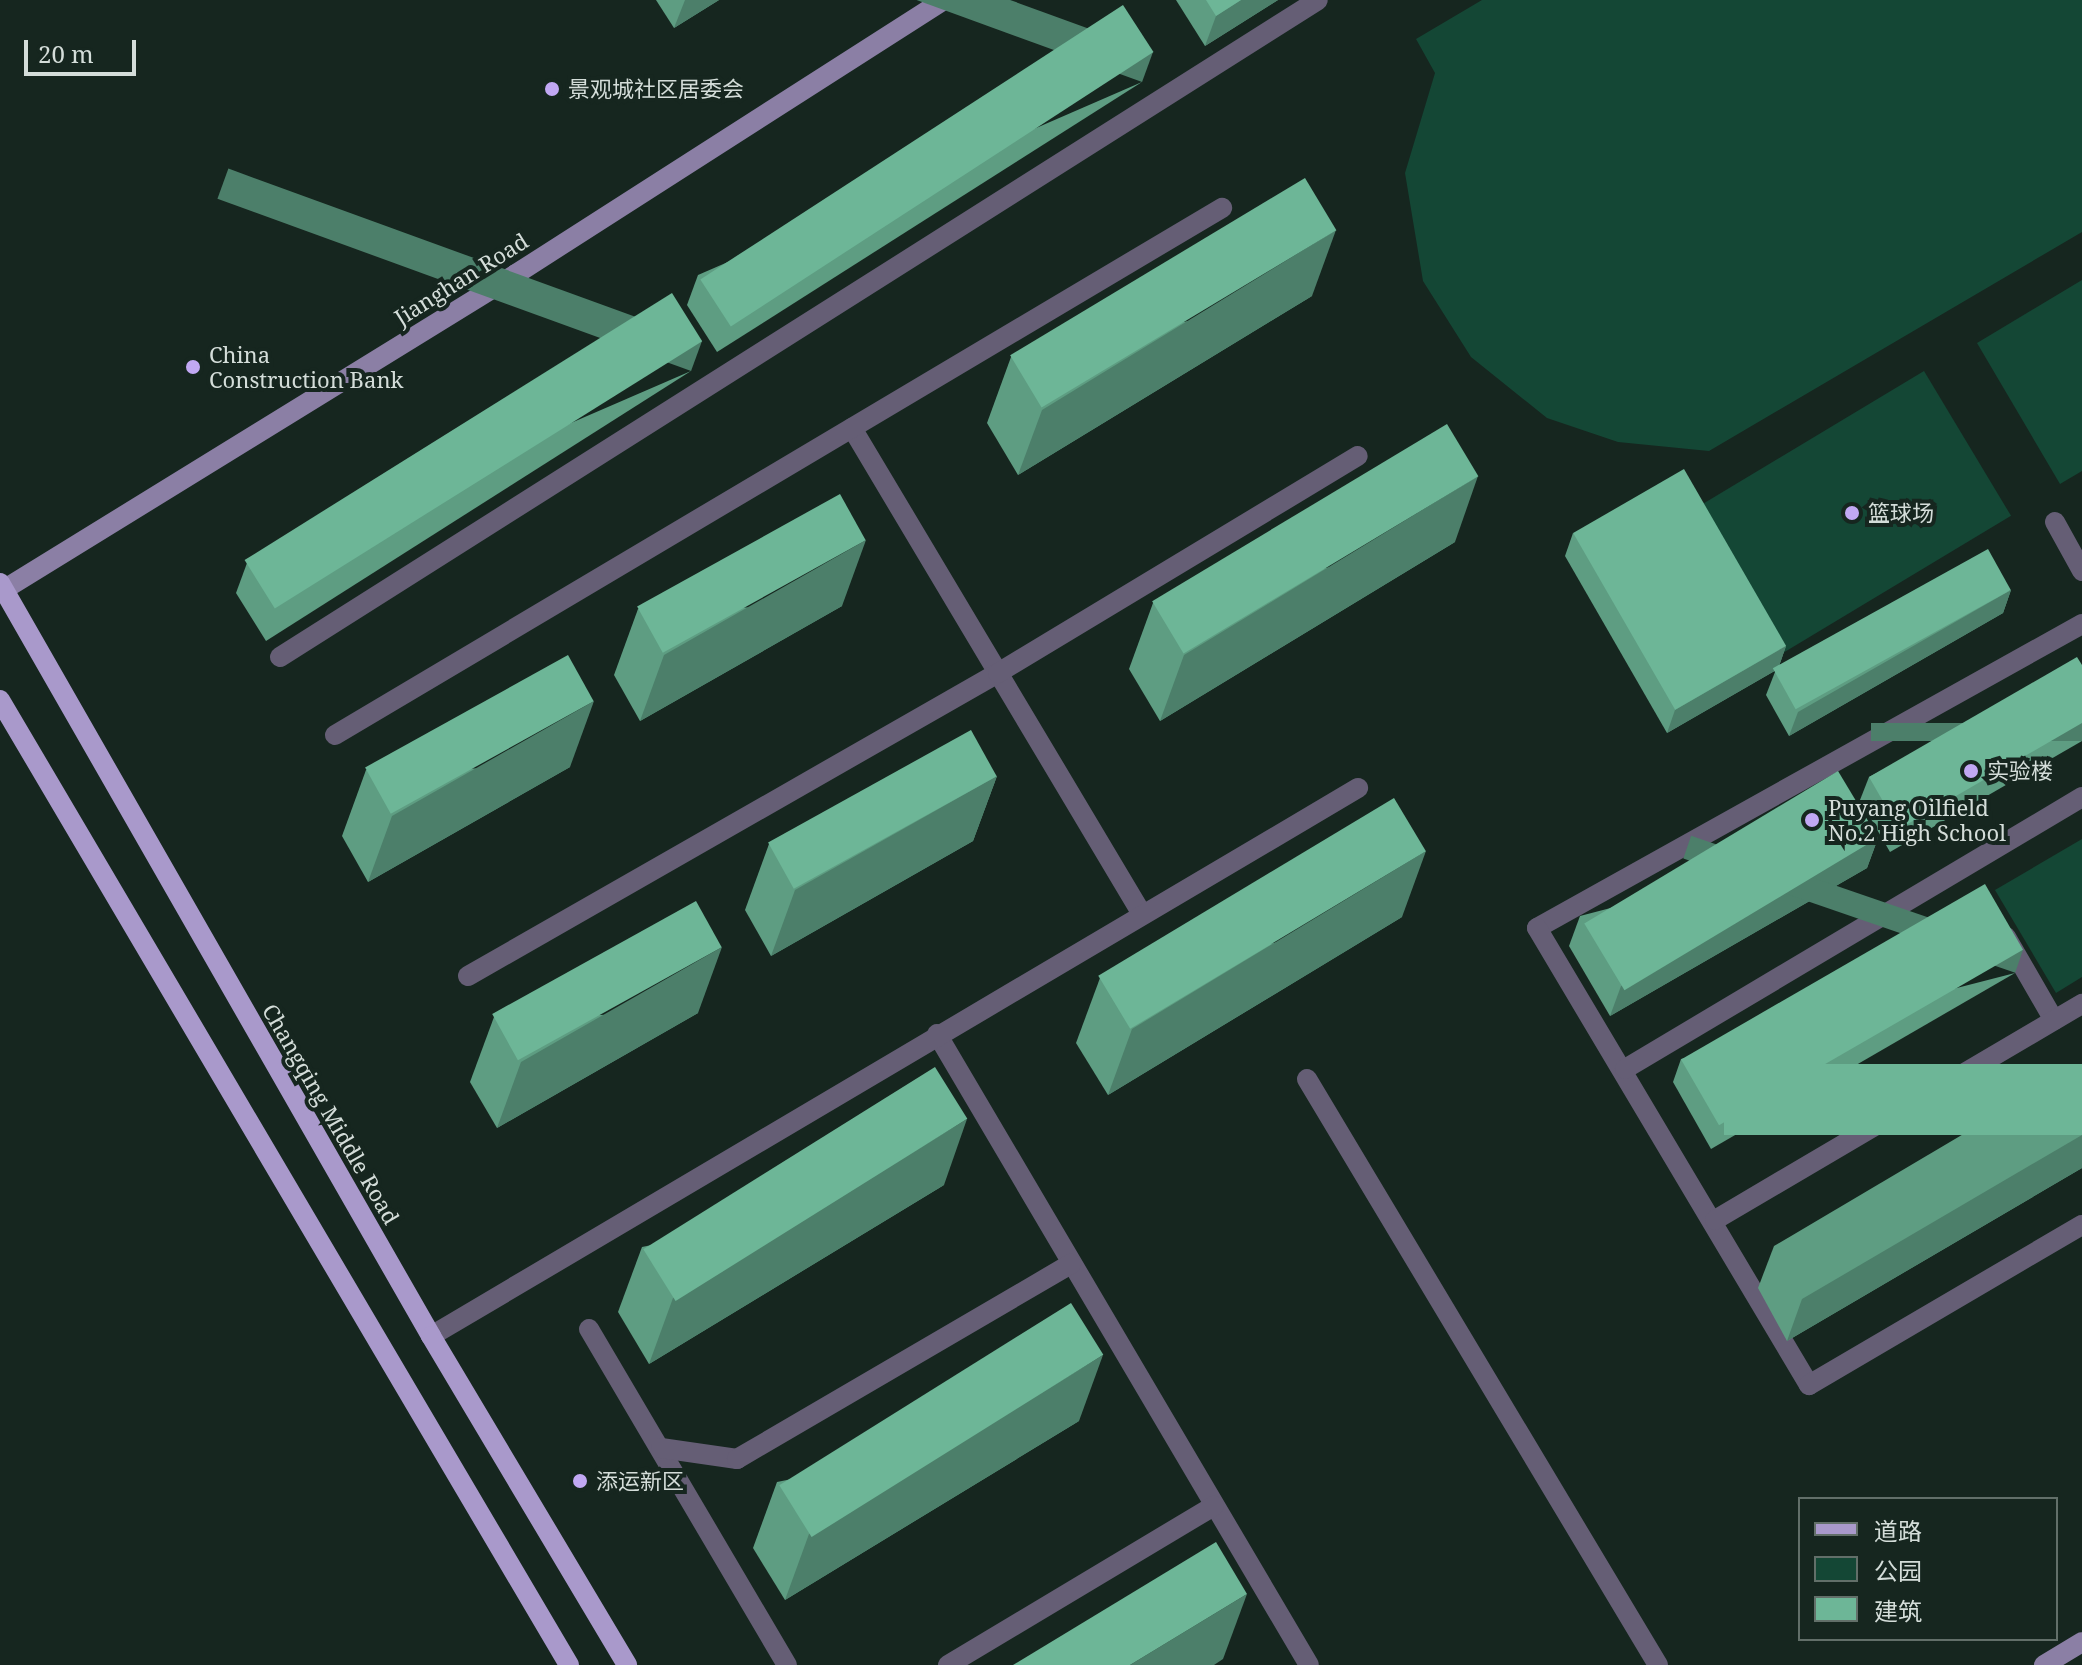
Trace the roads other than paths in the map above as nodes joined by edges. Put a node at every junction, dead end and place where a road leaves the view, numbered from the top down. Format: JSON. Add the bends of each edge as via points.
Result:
{"nodes":[{"id":1,"x":944,"y":0,"type":"edge"},
{"id":2,"x":1318,"y":0,"type":"edge"},
{"id":3,"x":1222,"y":208,"type":"dead end"},
{"id":4,"x":852,"y":428,"type":"junction"},
{"id":5,"x":1358,"y":456,"type":"dead end"},
{"id":6,"x":2055,"y":522,"type":"dead end"},
{"id":7,"x":2082,"y":571,"type":"edge"},
{"id":8,"x":1,"y":588,"type":"edge"},
{"id":9,"x":2082,"y":624,"type":"edge"},
{"id":10,"x":280,"y":657,"type":"dead end"},
{"id":11,"x":998,"y":673,"type":"junction"},
{"id":12,"x":0,"y":700,"type":"edge"},
{"id":13,"x":335,"y":735,"type":"dead end"},
{"id":14,"x":1358,"y":788,"type":"dead end"},
{"id":15,"x":2082,"y":797,"type":"edge"},
{"id":16,"x":1142,"y":914,"type":"junction"},
{"id":17,"x":1995,"y":918,"type":"edge"},
{"id":18,"x":468,"y":976,"type":"dead end"},
{"id":19,"x":2082,"y":1004,"type":"edge"},
{"id":20,"x":2054,"y":1020,"type":"junction"},
{"id":21,"x":937,"y":1034,"type":"junction"},
{"id":22,"x":1625,"y":1069,"type":"junction"},
{"id":23,"x":1307,"y":1079,"type":"dead end"},
{"id":24,"x":1715,"y":1220,"type":"junction"},
{"id":25,"x":2082,"y":1225,"type":"edge"},
{"id":26,"x":1071,"y":1264,"type":"junction"},
{"id":27,"x":589,"y":1329,"type":"dead end"},
{"id":28,"x":431,"y":1336,"type":"junction"},
{"id":29,"x":661,"y":1448,"type":"junction"},
{"id":30,"x":1214,"y":1506,"type":"junction"},
{"id":31,"x":2082,"y":1642,"type":"edge"},
{"id":32,"x":569,"y":1665,"type":"edge"},
{"id":33,"x":627,"y":1665,"type":"edge"},
{"id":34,"x":787,"y":1665,"type":"edge"},
{"id":35,"x":948,"y":1665,"type":"edge"},
{"id":36,"x":1309,"y":1665,"type":"edge"},
{"id":37,"x":1658,"y":1665,"type":"edge"},
{"id":38,"x":2044,"y":1665,"type":"edge"}],
"edges":[{"from":1,"to":8,"type":"street","name":"Jianghan Road","via":[[529,265]]},
{"from":2,"to":10,"type":"street"},
{"from":3,"to":4,"type":"street"},
{"from":4,"to":11,"type":"street"},
{"from":4,"to":13,"type":"street"},
{"from":5,"to":11,"type":"street"},
{"from":6,"to":7,"type":"street"},
{"from":8,"to":28,"type":"main road","name":"Changqing Middle Road"},
{"from":9,"to":22,"type":"street","via":[[1537,928]]},
{"from":11,"to":16,"type":"street"},
{"from":11,"to":18,"type":"street"},
{"from":12,"to":32,"type":"main road"},
{"from":14,"to":16,"type":"street"},
{"from":15,"to":22,"type":"street","via":[[1969,873]]},
{"from":16,"to":21,"type":"street"},
{"from":17,"to":20,"type":"street"},
{"from":19,"to":20,"type":"street"},
{"from":20,"to":24,"type":"street"},
{"from":21,"to":26,"type":"street"},
{"from":21,"to":28,"type":"street"},
{"from":22,"to":24,"type":"street"},
{"from":23,"to":37,"type":"street"},
{"from":24,"to":25,"type":"street","via":[[1809,1385]]},
{"from":26,"to":29,"type":"street","via":[[737,1459]]},
{"from":26,"to":30,"type":"street"},
{"from":27,"to":29,"type":"street"},
{"from":28,"to":33,"type":"main road","name":"Changqing Middle Road"},
{"from":29,"to":34,"type":"street"},
{"from":30,"to":35,"type":"street"},
{"from":30,"to":36,"type":"street"},
{"from":31,"to":38,"type":"street"}]}
